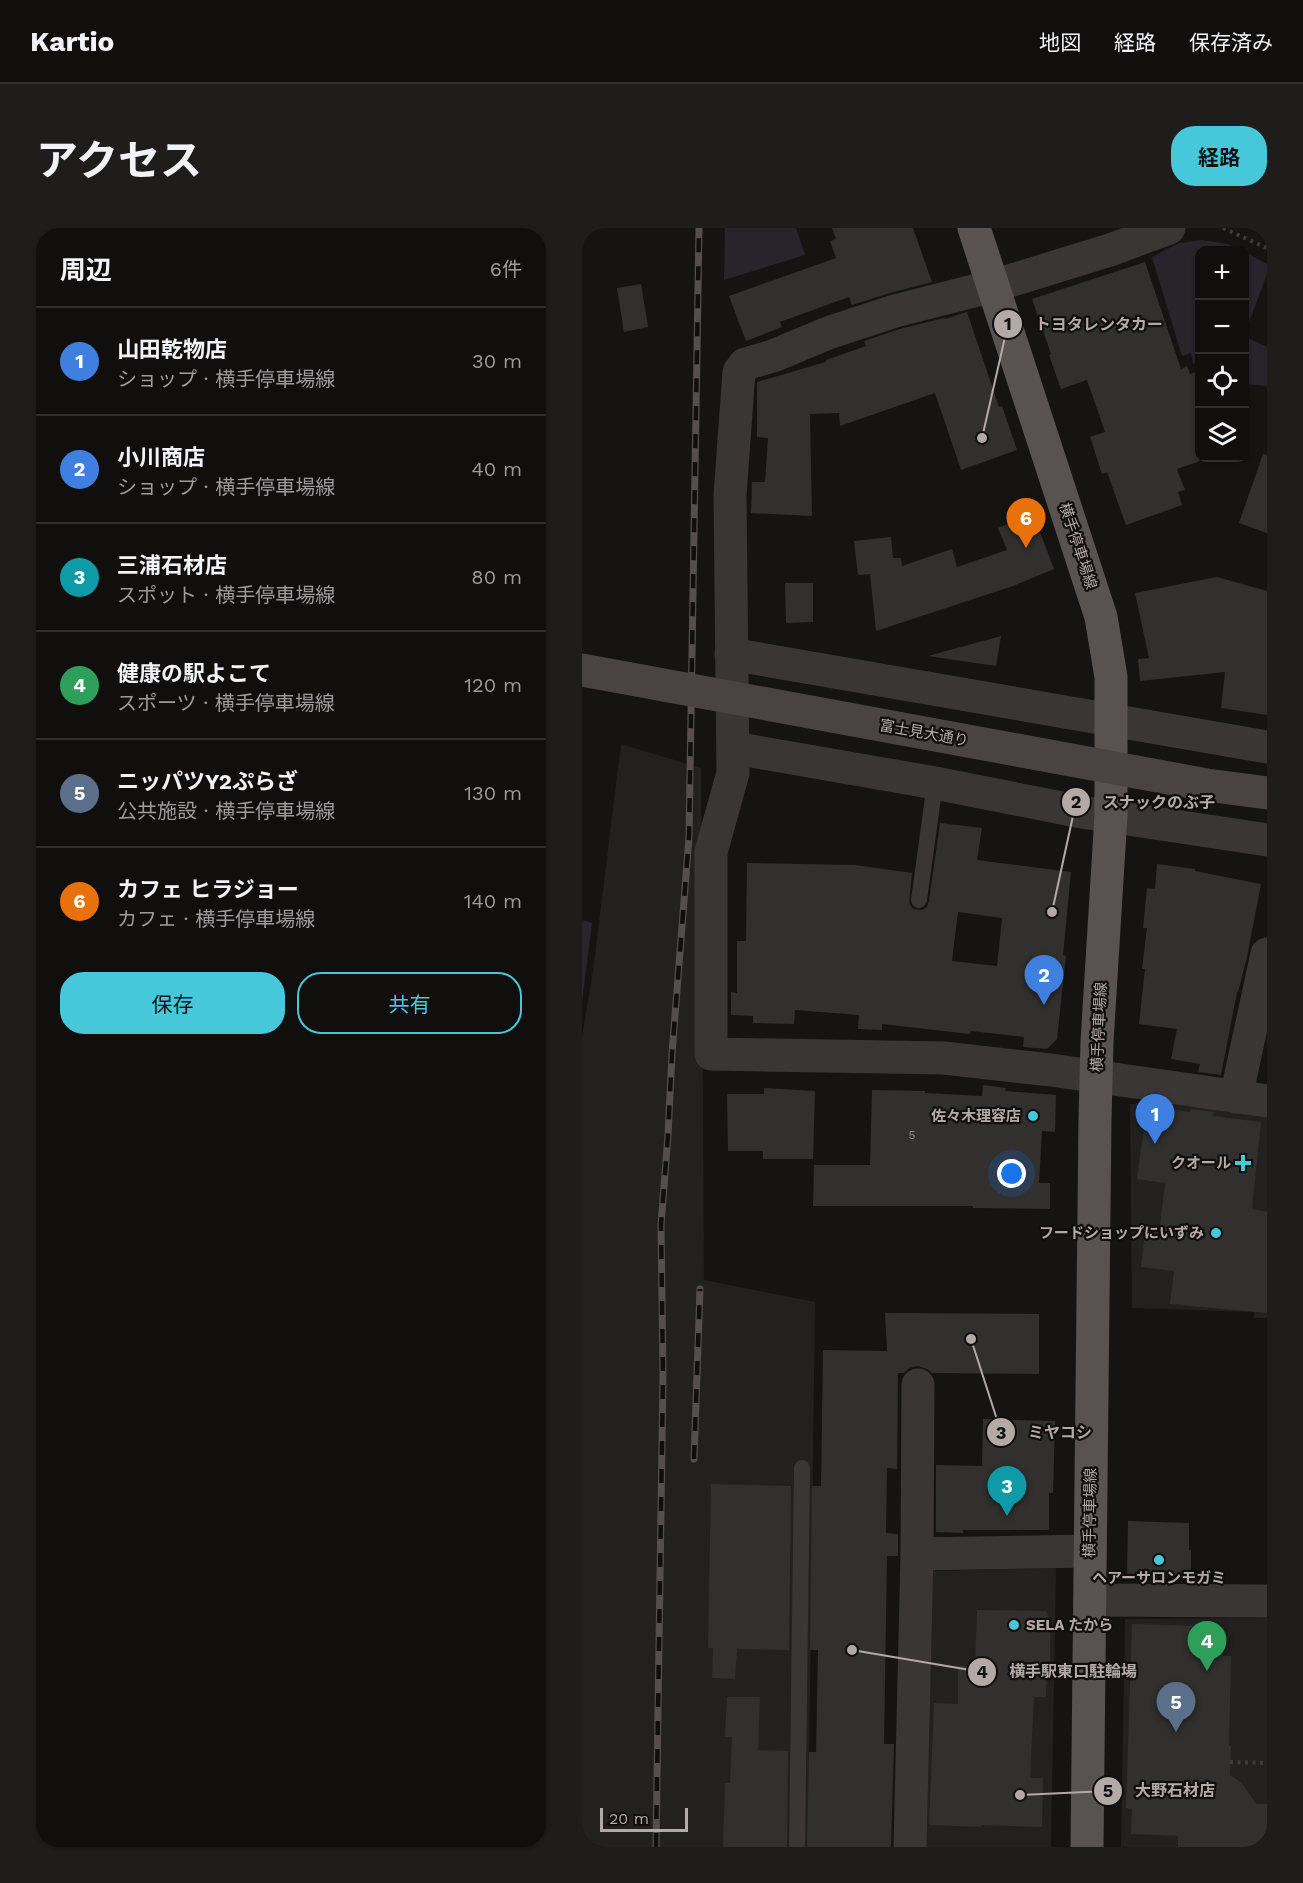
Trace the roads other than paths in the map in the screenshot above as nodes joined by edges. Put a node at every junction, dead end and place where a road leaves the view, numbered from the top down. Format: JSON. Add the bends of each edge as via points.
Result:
{"nodes":[{"id":1,"x":974,"y":228,"type":"edge"},
{"id":2,"x":1169,"y":228,"type":"edge"},
{"id":3,"x":993,"y":286,"type":"junction"},
{"id":4,"x":731,"y":654,"type":"junction"},
{"id":5,"x":582,"y":670,"type":"edge"},
{"id":6,"x":1112,"y":720,"type":"junction"},
{"id":7,"x":1267,"y":747,"type":"edge"},
{"id":8,"x":734,"y":748,"type":"junction"},
{"id":9,"x":936,"y":783,"type":"junction"},
{"id":10,"x":1267,"y":793,"type":"edge"},
{"id":11,"x":1111,"y":815,"type":"junction"},
{"id":12,"x":1267,"y":840,"type":"edge"},
{"id":13,"x":919,"y":900,"type":"dead end"},
{"id":14,"x":1267,"y":954,"type":"edge"},
{"id":15,"x":1096,"y":1077,"type":"junction"},
{"id":16,"x":1251,"y":1099,"type":"edge"},
{"id":17,"x":918,"y":1385,"type":"dead end"},
{"id":18,"x":802,"y":1468,"type":"dead end"},
{"id":19,"x":1089,"y":1551,"type":"junction"},
{"id":20,"x":917,"y":1554,"type":"junction"},
{"id":21,"x":1089,"y":1600,"type":"junction"},
{"id":22,"x":1267,"y":1601,"type":"edge"},
{"id":23,"x":797,"y":1847,"type":"edge"},
{"id":24,"x":910,"y":1847,"type":"edge"},
{"id":25,"x":1087,"y":1847,"type":"edge"}],
"edges":[{"from":1,"to":3,"type":"main road","name":"横手停車場線"},
{"from":2,"to":3,"type":"street"},
{"from":3,"to":4,"type":"street","via":[[828,333],[746,364],[739,372],[730,495]]},
{"from":3,"to":6,"type":"main road","name":"横手停車場線","via":[[1101,616],[1111,677]]},
{"from":4,"to":6,"type":"street"},
{"from":4,"to":8,"type":"street"},
{"from":5,"to":10,"type":"street","name":"富士見大通り","bridge":true},
{"from":6,"to":7,"type":"street"},
{"from":6,"to":11,"type":"main road","name":"横手停車場線"},
{"from":8,"to":9,"type":"street"},
{"from":8,"to":15,"type":"street","via":[[733,773],[711,852],[711,1054],[944,1058]]},
{"from":9,"to":11,"type":"street"},
{"from":9,"to":13,"type":"lane"},
{"from":11,"to":12,"type":"street"},
{"from":11,"to":15,"type":"main road","name":"横手停車場線"},
{"from":14,"to":16,"type":"street"},
{"from":15,"to":16,"type":"street"},
{"from":15,"to":19,"type":"main road","name":"横手停車場線"},
{"from":17,"to":20,"type":"street"},
{"from":18,"to":23,"type":"lane"},
{"from":19,"to":20,"type":"street"},
{"from":19,"to":21,"type":"main road","name":"横手停車場線"},
{"from":20,"to":24,"type":"street"},
{"from":21,"to":22,"type":"street"},
{"from":21,"to":25,"type":"main road","name":"横手停車場線"}]}
